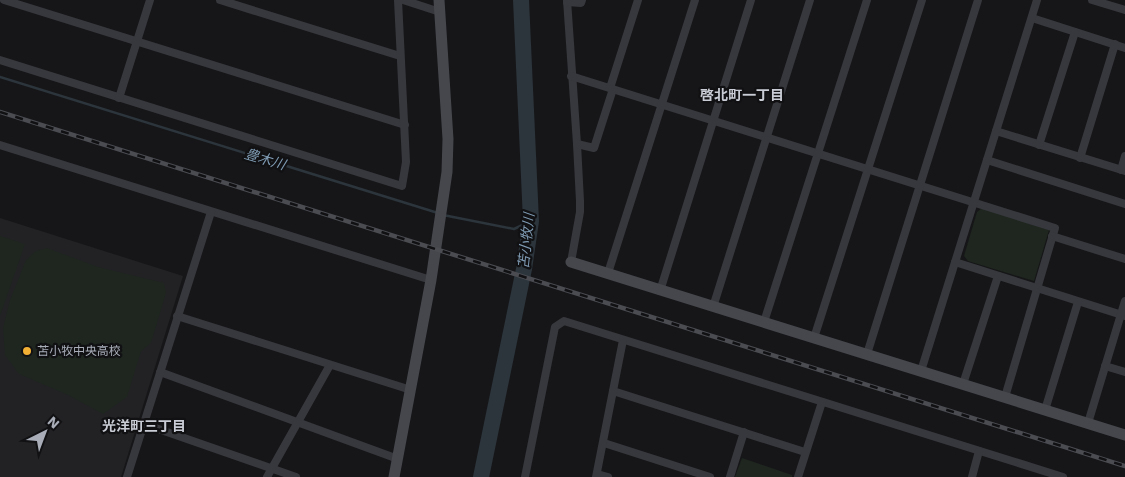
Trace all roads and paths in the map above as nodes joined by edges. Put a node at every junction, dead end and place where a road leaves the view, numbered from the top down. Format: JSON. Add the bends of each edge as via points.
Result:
{"nodes":[{"id":1,"x":4,"y":0,"type":"edge"},
{"id":2,"x":150,"y":0,"type":"edge"},
{"id":3,"x":220,"y":0,"type":"edge"},
{"id":4,"x":398,"y":0,"type":"edge"},
{"id":5,"x":403,"y":0,"type":"edge"},
{"id":6,"x":582,"y":0,"type":"edge"},
{"id":7,"x":638,"y":0,"type":"edge"},
{"id":8,"x":695,"y":0,"type":"edge"},
{"id":9,"x":751,"y":0,"type":"edge"},
{"id":10,"x":810,"y":0,"type":"edge"},
{"id":11,"x":867,"y":0,"type":"edge"},
{"id":12,"x":922,"y":0,"type":"edge"},
{"id":13,"x":978,"y":0,"type":"edge"},
{"id":14,"x":1037,"y":0,"type":"edge"},
{"id":15,"x":1092,"y":0,"type":"edge"},
{"id":16,"x":567,"y":1,"type":"edge"},
{"id":17,"x":440,"y":6,"type":"edge"},
{"id":18,"x":1125,"y":10,"type":"edge"},
{"id":19,"x":1032,"y":18,"type":"junction"},
{"id":20,"x":1075,"y":32,"type":"junction"},
{"id":21,"x":136,"y":42,"type":"junction"},
{"id":22,"x":1115,"y":44,"type":"junction"},
{"id":23,"x":1125,"y":48,"type":"edge"},
{"id":24,"x":400,"y":56,"type":"junction"},
{"id":25,"x":0,"y":60,"type":"edge"},
{"id":26,"x":571,"y":76,"type":"junction"},
{"id":27,"x":612,"y":88,"type":"junction"},
{"id":28,"x":120,"y":98,"type":"junction"},
{"id":29,"x":662,"y":104,"type":"junction"},
{"id":30,"x":714,"y":120,"type":"junction"},
{"id":31,"x":405,"y":126,"type":"junction"},
{"id":32,"x":996,"y":131,"type":"junction"},
{"id":33,"x":767,"y":137,"type":"junction"},
{"id":34,"x":577,"y":144,"type":"junction"},
{"id":35,"x":1038,"y":145,"type":"junction"},
{"id":36,"x":0,"y":146,"type":"edge"},
{"id":37,"x":818,"y":153,"type":"junction"},
{"id":38,"x":1125,"y":156,"type":"edge"},
{"id":39,"x":1080,"y":158,"type":"junction"},
{"id":40,"x":987,"y":160,"type":"junction"},
{"id":41,"x":868,"y":169,"type":"junction"},
{"id":42,"x":1123,"y":171,"type":"edge"},
{"id":43,"x":919,"y":184,"type":"junction"},
{"id":44,"x":974,"y":201,"type":"junction"},
{"id":45,"x":1125,"y":204,"type":"edge"},
{"id":46,"x":210,"y":212,"type":"junction"},
{"id":47,"x":1052,"y":236,"type":"junction"},
{"id":48,"x":1125,"y":259,"type":"edge"},
{"id":49,"x":571,"y":262,"type":"joint"},
{"id":50,"x":955,"y":262,"type":"junction"},
{"id":51,"x":608,"y":273,"type":"junction"},
{"id":52,"x":998,"y":276,"type":"junction"},
{"id":53,"x":432,"y":280,"type":"junction"},
{"id":54,"x":1036,"y":289,"type":"junction"},
{"id":55,"x":660,"y":291,"type":"junction"},
{"id":56,"x":1125,"y":301,"type":"edge"},
{"id":57,"x":1078,"y":302,"type":"junction"},
{"id":58,"x":713,"y":307,"type":"junction"},
{"id":59,"x":1123,"y":315,"type":"edge"},
{"id":60,"x":177,"y":316,"type":"junction"},
{"id":61,"x":764,"y":322,"type":"junction"},
{"id":62,"x":814,"y":338,"type":"junction"},
{"id":63,"x":623,"y":340,"type":"junction"},
{"id":64,"x":866,"y":354,"type":"junction"},
{"id":65,"x":330,"y":365,"type":"junction"},
{"id":66,"x":1105,"y":366,"type":"junction"},
{"id":67,"x":921,"y":371,"type":"junction"},
{"id":68,"x":160,"y":372,"type":"junction"},
{"id":69,"x":1125,"y":372,"type":"edge"},
{"id":70,"x":963,"y":384,"type":"junction"},
{"id":71,"x":411,"y":390,"type":"junction"},
{"id":72,"x":614,"y":391,"type":"junction"},
{"id":73,"x":1005,"y":397,"type":"junction"},
{"id":74,"x":822,"y":402,"type":"junction"},
{"id":75,"x":1045,"y":410,"type":"junction"},
{"id":76,"x":296,"y":423,"type":"junction"},
{"id":77,"x":1088,"y":423,"type":"junction"},
{"id":78,"x":144,"y":424,"type":"junction"},
{"id":79,"x":744,"y":432,"type":"junction"},
{"id":80,"x":1125,"y":435,"type":"edge"},
{"id":81,"x":604,"y":443,"type":"junction"},
{"id":82,"x":979,"y":451,"type":"junction"},
{"id":83,"x":805,"y":452,"type":"junction"},
{"id":84,"x":398,"y":459,"type":"junction"},
{"id":85,"x":271,"y":469,"type":"junction"},
{"id":86,"x":597,"y":475,"type":"edge"},
{"id":87,"x":127,"y":477,"type":"edge"},
{"id":88,"x":267,"y":477,"type":"edge"},
{"id":89,"x":296,"y":477,"type":"edge"},
{"id":90,"x":394,"y":477,"type":"edge"},
{"id":91,"x":525,"y":477,"type":"edge"},
{"id":92,"x":608,"y":477,"type":"edge"},
{"id":93,"x":710,"y":477,"type":"edge"},
{"id":94,"x":730,"y":477,"type":"edge"},
{"id":95,"x":798,"y":477,"type":"edge"},
{"id":96,"x":972,"y":477,"type":"edge"},
{"id":97,"x":1063,"y":477,"type":"edge"}],
"edges":[{"from":1,"to":21,"type":"street"},
{"from":2,"to":21,"type":"street"},
{"from":3,"to":24,"type":"street"},
{"from":4,"to":24,"type":"street"},
{"from":5,"to":17,"type":"street"},
{"from":6,"to":16,"type":"street","via":[[581,3]]},
{"from":7,"to":27,"type":"street"},
{"from":8,"to":29,"type":"street"},
{"from":9,"to":30,"type":"street"},
{"from":10,"to":33,"type":"street"},
{"from":11,"to":37,"type":"street"},
{"from":12,"to":41,"type":"street"},
{"from":13,"to":43,"type":"street"},
{"from":14,"to":19,"type":"street"},
{"from":15,"to":18,"type":"street"},
{"from":16,"to":26,"type":"street"},
{"from":17,"to":53,"type":"street","via":[[448,139],[447,172]]},
{"from":19,"to":20,"type":"street"},
{"from":19,"to":32,"type":"street"},
{"from":20,"to":22,"type":"street"},
{"from":20,"to":35,"type":"street"},
{"from":21,"to":28,"type":"street"},
{"from":21,"to":31,"type":"street"},
{"from":22,"to":23,"type":"street"},
{"from":22,"to":39,"type":"street"},
{"from":24,"to":31,"type":"street"},
{"from":25,"to":28,"type":"street"},
{"from":26,"to":27,"type":"street"},
{"from":26,"to":34,"type":"street"},
{"from":27,"to":29,"type":"street"},
{"from":27,"to":34,"type":"street","via":[[594,148]]},
{"from":28,"to":31,"type":"street","via":[[402,186],[406,162]]},
{"from":29,"to":30,"type":"street"},
{"from":29,"to":51,"type":"street"},
{"from":30,"to":33,"type":"street"},
{"from":30,"to":55,"type":"street"},
{"from":32,"to":35,"type":"street"},
{"from":32,"to":40,"type":"street"},
{"from":33,"to":37,"type":"street"},
{"from":33,"to":58,"type":"street"},
{"from":34,"to":49,"type":"street","via":[[580,212]]},
{"from":35,"to":39,"type":"street"},
{"from":36,"to":46,"type":"street"},
{"from":37,"to":41,"type":"street"},
{"from":37,"to":61,"type":"street"},
{"from":38,"to":42,"type":"street"},
{"from":39,"to":42,"type":"street"},
{"from":40,"to":44,"type":"street"},
{"from":40,"to":45,"type":"street"},
{"from":41,"to":43,"type":"street"},
{"from":41,"to":62,"type":"street"},
{"from":43,"to":44,"type":"street"},
{"from":43,"to":64,"type":"street"},
{"from":44,"to":47,"type":"street","via":[[1055,228]]},
{"from":44,"to":50,"type":"street"},
{"from":46,"to":53,"type":"street"},
{"from":46,"to":60,"type":"street"},
{"from":47,"to":48,"type":"street"},
{"from":47,"to":54,"type":"street"},
{"from":49,"to":51,"type":"street"},
{"from":50,"to":52,"type":"street"},
{"from":50,"to":67,"type":"street"},
{"from":51,"to":55,"type":"street"},
{"from":52,"to":54,"type":"street"},
{"from":52,"to":70,"type":"street"},
{"from":53,"to":71,"type":"street"},
{"from":54,"to":57,"type":"street"},
{"from":54,"to":73,"type":"street"},
{"from":55,"to":58,"type":"street"},
{"from":56,"to":59,"type":"street"},
{"from":57,"to":59,"type":"street"},
{"from":57,"to":75,"type":"street"},
{"from":58,"to":61,"type":"street"},
{"from":59,"to":66,"type":"street"},
{"from":60,"to":65,"type":"street"},
{"from":60,"to":68,"type":"street"},
{"from":61,"to":62,"type":"street"},
{"from":62,"to":64,"type":"street"},
{"from":63,"to":72,"type":"street"},
{"from":63,"to":74,"type":"street"},
{"from":63,"to":91,"type":"street","via":[[564,321],[555,327]]},
{"from":64,"to":67,"type":"street"},
{"from":65,"to":71,"type":"street"},
{"from":65,"to":76,"type":"street"},
{"from":66,"to":69,"type":"street"},
{"from":66,"to":77,"type":"street"},
{"from":67,"to":70,"type":"street"},
{"from":68,"to":76,"type":"street"},
{"from":68,"to":78,"type":"street"},
{"from":70,"to":73,"type":"street"},
{"from":71,"to":84,"type":"street"},
{"from":72,"to":79,"type":"street"},
{"from":72,"to":81,"type":"street"},
{"from":73,"to":75,"type":"street"},
{"from":74,"to":82,"type":"street"},
{"from":74,"to":83,"type":"street"},
{"from":75,"to":77,"type":"street"},
{"from":76,"to":84,"type":"street"},
{"from":76,"to":85,"type":"street"},
{"from":77,"to":80,"type":"street"},
{"from":78,"to":85,"type":"street"},
{"from":78,"to":87,"type":"street"},
{"from":79,"to":83,"type":"street"},
{"from":79,"to":94,"type":"street"},
{"from":81,"to":86,"type":"street"},
{"from":81,"to":93,"type":"street"},
{"from":82,"to":96,"type":"street"},
{"from":82,"to":97,"type":"street"},
{"from":83,"to":95,"type":"street"},
{"from":84,"to":90,"type":"street"},
{"from":85,"to":88,"type":"street"},
{"from":85,"to":89,"type":"street"},
{"from":86,"to":92,"type":"street"}]}
